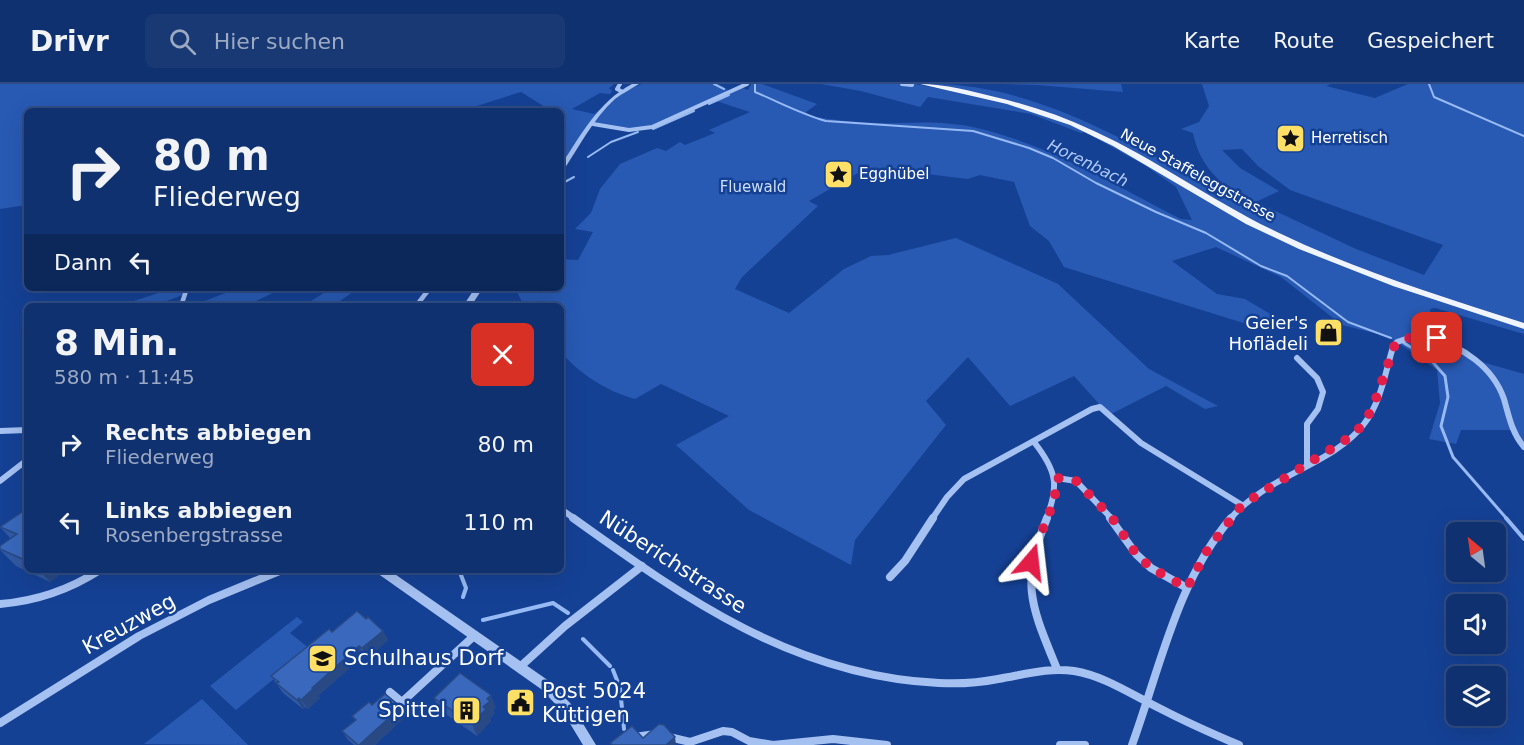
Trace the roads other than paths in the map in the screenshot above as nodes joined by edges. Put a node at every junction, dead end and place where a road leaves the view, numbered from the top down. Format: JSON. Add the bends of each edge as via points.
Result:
{"nodes":[{"id":1,"x":620,"y":84,"type":"edge"},
{"id":2,"x":636,"y":84,"type":"edge"},
{"id":3,"x":747,"y":84,"type":"edge"},
{"id":4,"x":902,"y":84,"type":"edge"},
{"id":5,"x":922,"y":84,"type":"edge"},
{"id":6,"x":912,"y":85,"type":"edge"},
{"id":7,"x":621,"y":91,"type":"junction"},
{"id":8,"x":593,"y":124,"type":"junction"},
{"id":9,"x":564,"y":166,"type":"edge"},
{"id":10,"x":428,"y":291,"type":"edge"},
{"id":11,"x":418,"y":303,"type":"edge"},
{"id":12,"x":1524,"y":326,"type":"edge"},
{"id":13,"x":1297,"y":357,"type":"dead end"},
{"id":14,"x":24,"y":430,"type":"edge"},
{"id":15,"x":0,"y":431,"type":"edge"},
{"id":16,"x":1034,"y":442,"type":"junction"},
{"id":17,"x":1524,"y":447,"type":"edge"},
{"id":18,"x":24,"y":462,"type":"edge"},
{"id":19,"x":1307,"y":464,"type":"junction"},
{"id":20,"x":1057,"y":478,"type":"junction"},
{"id":21,"x":0,"y":481,"type":"edge"},
{"id":22,"x":1242,"y":505,"type":"junction"},
{"id":23,"x":564,"y":511,"type":"edge"},
{"id":24,"x":642,"y":566,"type":"junction"},
{"id":25,"x":96,"y":573,"type":"edge"},
{"id":26,"x":275,"y":573,"type":"edge"},
{"id":27,"x":385,"y":573,"type":"edge"},
{"id":28,"x":890,"y":577,"type":"dead end"},
{"id":29,"x":1187,"y":588,"type":"junction"},
{"id":30,"x":0,"y":604,"type":"edge"},
{"id":31,"x":476,"y":635,"type":"junction"},
{"id":32,"x":521,"y":666,"type":"junction"},
{"id":33,"x":1057,"y":669,"type":"junction"},
{"id":34,"x":390,"y":692,"type":"dead end"},
{"id":35,"x":1149,"y":703,"type":"junction"},
{"id":36,"x":0,"y":723,"type":"edge"},
{"id":37,"x":626,"y":739,"type":"edge"},
{"id":38,"x":590,"y":745,"type":"edge"},
{"id":39,"x":887,"y":745,"type":"edge"},
{"id":40,"x":1060,"y":745,"type":"edge"},
{"id":41,"x":1084,"y":745,"type":"edge"},
{"id":42,"x":1132,"y":745,"type":"edge"},
{"id":43,"x":1239,"y":745,"type":"edge"}],
"edges":[{"from":1,"to":7,"type":"street","via":[[617,89]]},
{"from":2,"to":7,"type":"street"},
{"from":3,"to":8,"type":"street","via":[[652,127],[630,130]]},
{"from":4,"to":6,"type":"street"},
{"from":5,"to":12,"type":"main road","name":"Neue Staffeleggstrasse","via":[[990,97],[1056,117],[1112,143],[1223,209],[1274,234],[1364,273]]},
{"from":7,"to":8,"type":"street"},
{"from":8,"to":9,"type":"street"},
{"from":10,"to":11,"type":"street"},
{"from":13,"to":19,"type":"street","via":[[1317,378],[1323,392],[1318,409],[1307,424]]},
{"from":14,"to":15,"type":"street"},
{"from":16,"to":20,"type":"street","via":[[1046,454]]},
{"from":16,"to":22,"type":"street","via":[[1100,407],[1141,443]]},
{"from":16,"to":28,"type":"street","via":[[955,487]]},
{"from":17,"to":19,"type":"street","via":[[1510,428],[1501,392],[1480,363],[1437,338],[1410,338],[1395,344],[1363,425]]},
{"from":18,"to":21,"type":"street"},
{"from":19,"to":22,"type":"street"},
{"from":20,"to":29,"type":"street","via":[[1076,481],[1112,518],[1141,559]]},
{"from":20,"to":33,"type":"street","via":[[1057,491],[1031,562],[1030,581]]},
{"from":22,"to":29,"type":"street","via":[[1208,549]]},
{"from":23,"to":24,"type":"street","name":"Nüberichstrasse"},
{"from":24,"to":32,"type":"street"},
{"from":24,"to":33,"type":"street","name":"Nüberichstrasse","via":[[729,622],[860,671],[955,684]]},
{"from":25,"to":30,"type":"street","via":[[62,590]]},
{"from":26,"to":36,"type":"street","name":"Kreuzweg","via":[[209,600],[139,636]]},
{"from":27,"to":31,"type":"street"},
{"from":29,"to":35,"type":"street"},
{"from":31,"to":32,"type":"street"},
{"from":31,"to":34,"type":"street","via":[[402,702]]},
{"from":32,"to":38,"type":"street","via":[[567,708]]},
{"from":33,"to":35,"type":"street","name":"Nüberichstrasse","via":[[1096,677]]},
{"from":35,"to":42,"type":"street"},
{"from":35,"to":43,"type":"street","name":"Nüberichstrasse"},
{"from":37,"to":39,"type":"street","via":[[653,733],[690,742],[723,731],[773,745],[833,740]]},
{"from":40,"to":41,"type":"street"}]}
